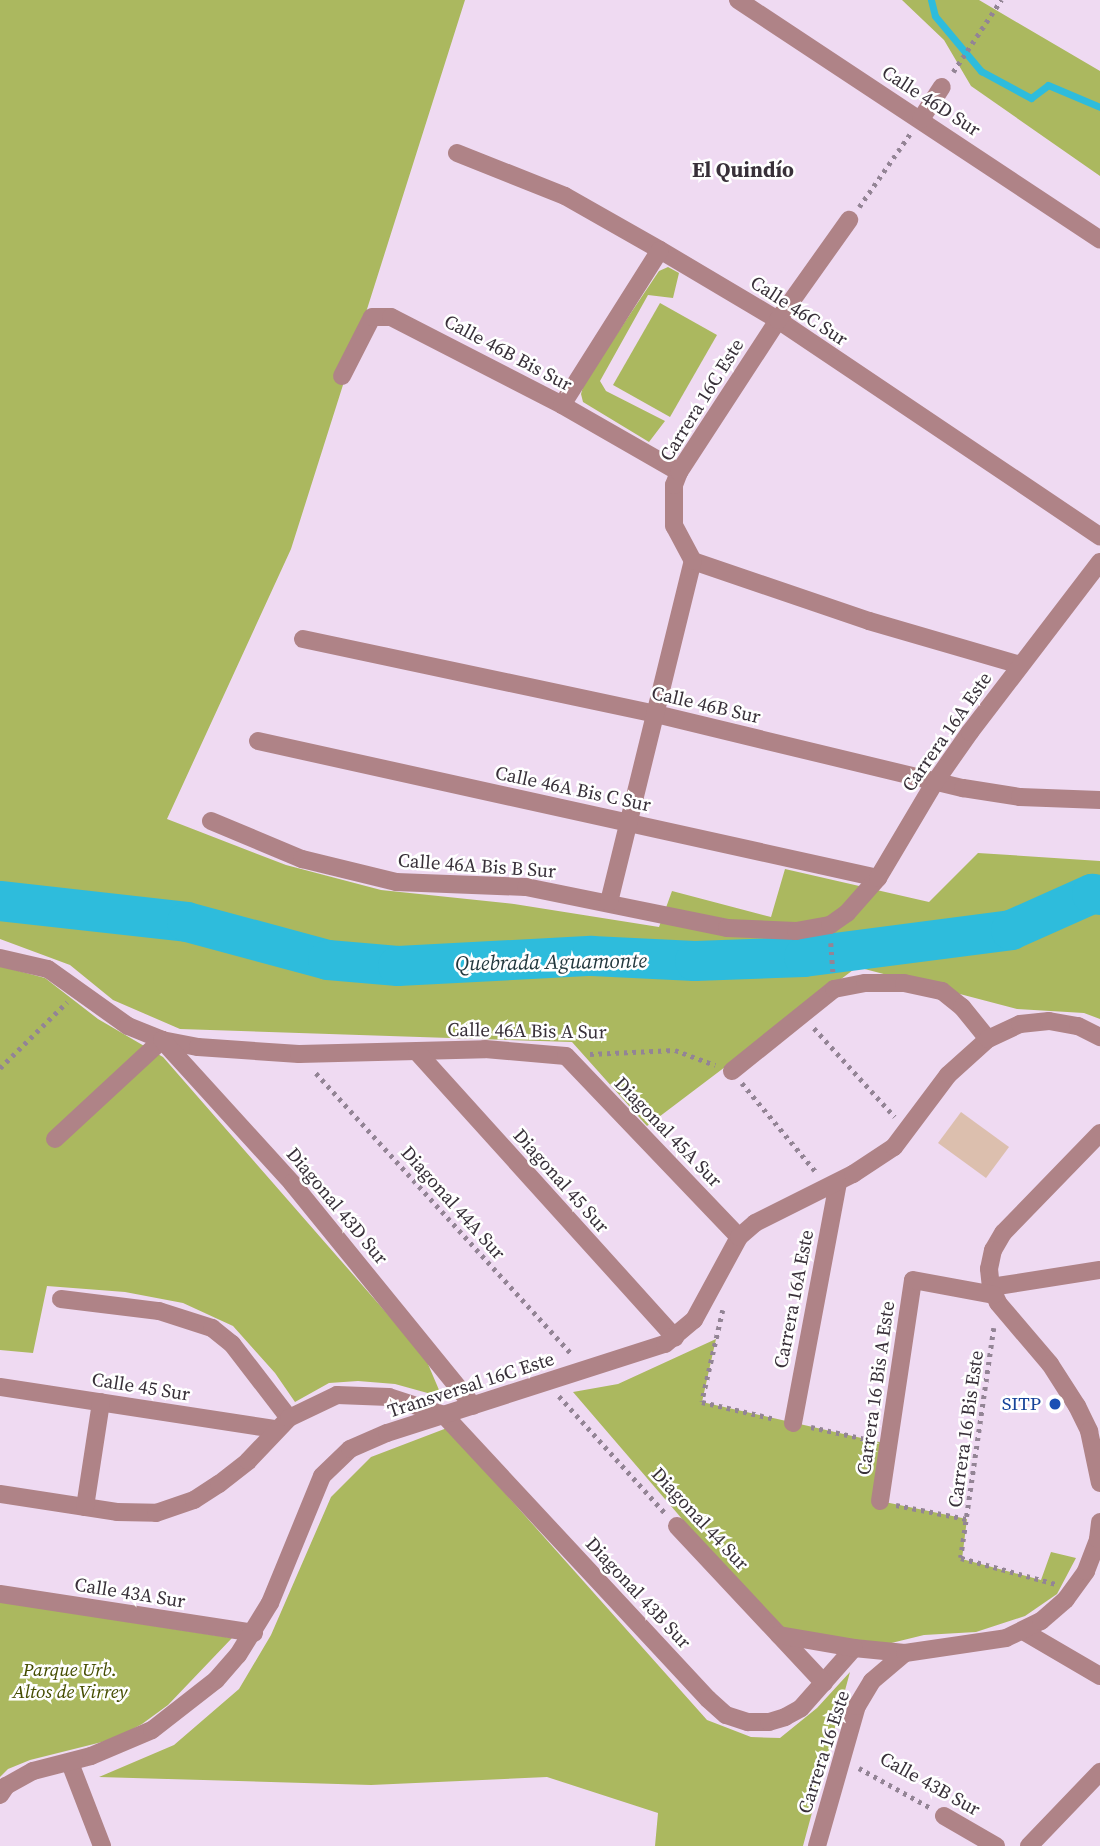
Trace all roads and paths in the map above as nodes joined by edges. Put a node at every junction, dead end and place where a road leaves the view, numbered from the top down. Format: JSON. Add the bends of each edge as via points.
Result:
{"nodes":[{"id":1,"x":738,"y":0,"type":"edge"},
{"id":2,"x":1001,"y":0,"type":"edge"},
{"id":3,"x":957,"y":65,"type":"dead end"},
{"id":4,"x":942,"y":87,"type":"dead end"},
{"id":5,"x":921,"y":119,"type":"junction"},
{"id":6,"x":457,"y":153,"type":"dead end"},
{"id":7,"x":849,"y":220,"type":"joint"},
{"id":8,"x":1100,"y":240,"type":"edge"},
{"id":9,"x":660,"y":250,"type":"junction"},
{"id":10,"x":778,"y":320,"type":"junction"},
{"id":11,"x":342,"y":376,"type":"dead end"},
{"id":12,"x":562,"y":405,"type":"junction"},
{"id":13,"x":679,"y":472,"type":"junction"},
{"id":14,"x":1100,"y":536,"type":"edge"},
{"id":15,"x":693,"y":561,"type":"junction"},
{"id":16,"x":1100,"y":562,"type":"edge"},
{"id":17,"x":303,"y":639,"type":"dead end"},
{"id":18,"x":1020,"y":665,"type":"junction"},
{"id":19,"x":656,"y":714,"type":"junction"},
{"id":20,"x":258,"y":741,"type":"dead end"},
{"id":21,"x":935,"y":782,"type":"junction"},
{"id":22,"x":1100,"y":800,"type":"edge"},
{"id":23,"x":211,"y":821,"type":"dead end"},
{"id":24,"x":629,"y":822,"type":"junction"},
{"id":25,"x":878,"y":878,"type":"junction"},
{"id":26,"x":609,"y":902,"type":"junction"},
{"id":27,"x":831,"y":925,"type":"joint"},
{"id":28,"x":831,"y":946,"type":"dead end"},
{"id":29,"x":0,"y":958,"type":"edge"},
{"id":30,"x":832,"y":966,"type":"dead end"},
{"id":31,"x":77,"y":992,"type":"junction"},
{"id":32,"x":801,"y":1015,"type":"junction"},
{"id":33,"x":1100,"y":1037,"type":"edge"},
{"id":34,"x":988,"y":1039,"type":"junction"},
{"id":35,"x":162,"y":1040,"type":"junction"},
{"id":36,"x":417,"y":1052,"type":"junction"},
{"id":37,"x":299,"y":1054,"type":"junction"},
{"id":38,"x":566,"y":1056,"type":"junction"},
{"id":39,"x":0,"y":1068,"type":"edge"},
{"id":40,"x":732,"y":1071,"type":"junction"},
{"id":41,"x":908,"y":1131,"type":"junction"},
{"id":42,"x":1100,"y":1133,"type":"edge"},
{"id":43,"x":55,"y":1139,"type":"dead end"},
{"id":44,"x":833,"y":1185,"type":"junction"},
{"id":45,"x":739,"y":1237,"type":"junction"},
{"id":46,"x":1100,"y":1270,"type":"edge"},
{"id":47,"x":995,"y":1295,"type":"junction"},
{"id":48,"x":61,"y":1299,"type":"dead end"},
{"id":49,"x":725,"y":1300,"type":"dead end"},
{"id":50,"x":675,"y":1338,"type":"junction"},
{"id":51,"x":586,"y":1370,"type":"junction"},
{"id":52,"x":547,"y":1382,"type":"junction"},
{"id":53,"x":0,"y":1387,"type":"edge"},
{"id":54,"x":101,"y":1402,"type":"junction"},
{"id":55,"x":702,"y":1402,"type":"dead end"},
{"id":56,"x":473,"y":1406,"type":"junction"},
{"id":57,"x":443,"y":1415,"type":"junction"},
{"id":58,"x":282,"y":1423,"type":"junction"},
{"id":59,"x":793,"y":1423,"type":"dead end"},
{"id":60,"x":1100,"y":1483,"type":"edge"},
{"id":61,"x":0,"y":1494,"type":"edge"},
{"id":62,"x":880,"y":1501,"type":"joint"},
{"id":63,"x":85,"y":1507,"type":"junction"},
{"id":64,"x":967,"y":1519,"type":"junction"},
{"id":65,"x":1100,"y":1522,"type":"edge"},
{"id":66,"x":677,"y":1525,"type":"joint"},
{"id":67,"x":1074,"y":1589,"type":"junction"},
{"id":68,"x":0,"y":1594,"type":"edge"},
{"id":69,"x":1023,"y":1631,"type":"junction"},
{"id":70,"x":254,"y":1633,"type":"junction"},
{"id":71,"x":779,"y":1634,"type":"junction"},
{"id":72,"x":854,"y":1648,"type":"junction"},
{"id":73,"x":905,"y":1653,"type":"junction"},
{"id":74,"x":1100,"y":1676,"type":"edge"},
{"id":75,"x":824,"y":1683,"type":"junction"},
{"id":76,"x":843,"y":1760,"type":"junction"},
{"id":77,"x":70,"y":1763,"type":"junction"},
{"id":78,"x":1100,"y":1772,"type":"edge"},
{"id":79,"x":0,"y":1795,"type":"edge"},
{"id":80,"x":944,"y":1816,"type":"joint"},
{"id":81,"x":102,"y":1846,"type":"edge"},
{"id":82,"x":817,"y":1846,"type":"edge"},
{"id":83,"x":996,"y":1846,"type":"edge"},
{"id":84,"x":1029,"y":1846,"type":"edge"}],
"edges":[{"from":1,"to":5,"type":"street","name":"Calle 46D Sur"},
{"from":2,"to":3,"type":"path"},
{"from":4,"to":5,"type":"street"},
{"from":5,"to":7,"type":"path"},
{"from":5,"to":8,"type":"street","name":"Calle 46D Sur"},
{"from":6,"to":9,"type":"street","name":"Calle 46C Sur","via":[[565,196]]},
{"from":7,"to":10,"type":"street","name":"Carrera 16C Este"},
{"from":9,"to":10,"type":"street","name":"Calle 46C Sur"},
{"from":9,"to":12,"type":"street"},
{"from":10,"to":13,"type":"street","name":"Carrera 16C Este"},
{"from":10,"to":14,"type":"street","name":"Calle 46C Sur"},
{"from":11,"to":12,"type":"street","name":"Calle 46B Bis Sur","via":[[372,317],[391,317]]},
{"from":12,"to":13,"type":"street","name":"Calle 46B Bis Sur"},
{"from":13,"to":15,"type":"street","name":"Carrera 16C Este","via":[[672,499],[674,526]]},
{"from":15,"to":18,"type":"street","via":[[869,621]]},
{"from":15,"to":19,"type":"street"},
{"from":16,"to":18,"type":"street","name":"Carrera 16A Este"},
{"from":17,"to":19,"type":"street","name":"Calle 46B Sur"},
{"from":18,"to":21,"type":"street","name":"Carrera 16A Este"},
{"from":19,"to":21,"type":"street","name":"Calle 46B Sur"},
{"from":19,"to":24,"type":"street"},
{"from":20,"to":24,"type":"street","name":"Calle 46A Bis C Sur"},
{"from":21,"to":22,"type":"street","name":"Calle 46B Sur","via":[[1010,796]]},
{"from":21,"to":25,"type":"street","name":"Carrera 16A Este"},
{"from":23,"to":26,"type":"street","name":"Calle 46A Bis B Sur","via":[[302,859],[364,876],[396,882],[526,887]]},
{"from":24,"to":25,"type":"street","name":"Calle 46A Bis C Sur"},
{"from":24,"to":26,"type":"street"},
{"from":25,"to":27,"type":"street","name":"Carrera 16A Este","via":[[847,914]]},
{"from":26,"to":27,"type":"street","name":"Calle 46A Bis B Sur","via":[[727,928],[796,931]]},
{"from":28,"to":30,"type":"path"},
{"from":29,"to":31,"type":"street","name":"Calle 46A Bis A Sur","via":[[48,969]]},
{"from":31,"to":35,"type":"street","name":"Calle 46A Bis A Sur","via":[[128,1026]]},
{"from":31,"to":39,"type":"path"},
{"from":32,"to":34,"type":"street","via":[[834,989],[904,983],[942,991]]},
{"from":32,"to":40,"type":"street"},
{"from":32,"to":41,"type":"path"},
{"from":33,"to":34,"type":"street","via":[[1078,1026],[1049,1021],[1020,1024]]},
{"from":34,"to":41,"type":"street","name":"Transversal 16C Este","via":[[948,1075]]},
{"from":35,"to":37,"type":"street","name":"Calle 46A Bis A Sur"},
{"from":35,"to":43,"type":"street"},
{"from":35,"to":56,"type":"street","name":"Diagonal 43D Sur","via":[[292,1183]]},
{"from":36,"to":37,"type":"street","name":"Calle 46A Bis A Sur"},
{"from":36,"to":38,"type":"street","name":"Calle 46A Bis A Sur","via":[[485,1049]]},
{"from":36,"to":50,"type":"street","name":"Diagonal 45 Sur"},
{"from":37,"to":51,"type":"path","name":"Diagonal 44A Sur"},
{"from":38,"to":40,"type":"path","name":"Calle 46A Bis A Sur","via":[[674,1050]]},
{"from":38,"to":45,"type":"street","name":"Diagonal 45A Sur"},
{"from":40,"to":44,"type":"path"},
{"from":41,"to":44,"type":"street","name":"Transversal 16C Este","via":[[894,1147]]},
{"from":42,"to":47,"type":"street","via":[[1003,1233],[990,1259]]},
{"from":44,"to":45,"type":"street","name":"Transversal 16C Este","via":[[780,1209]]},
{"from":44,"to":59,"type":"street","name":"Carrera 16A Este"},
{"from":45,"to":50,"type":"street","name":"Transversal 16C Este","via":[[694,1320]]},
{"from":46,"to":47,"type":"street"},
{"from":47,"to":60,"type":"street","via":[[1051,1364],[1077,1406],[1089,1431]]},
{"from":47,"to":62,"type":"street","name":"Carrera 16 Bis A Este","via":[[913,1280]]},
{"from":47,"to":64,"type":"path","name":"Carrera 16 Bis Este"},
{"from":48,"to":58,"type":"street","via":[[159,1311],[212,1328],[232,1344]]},
{"from":49,"to":55,"type":"path"},
{"from":50,"to":51,"type":"street","name":"Transversal 16C Este"},
{"from":51,"to":52,"type":"street","name":"Transversal 16C Este"},
{"from":52,"to":56,"type":"street","name":"Transversal 16C Este"},
{"from":52,"to":66,"type":"path","name":"Diagonal 44 Sur"},
{"from":53,"to":54,"type":"street","name":"Calle 45 Sur"},
{"from":54,"to":58,"type":"street","name":"Calle 45 Sur"},
{"from":54,"to":63,"type":"street"},
{"from":56,"to":57,"type":"street","name":"Transversal 16C Este"},
{"from":57,"to":58,"type":"street","via":[[389,1396],[337,1395]]},
{"from":57,"to":70,"type":"street","name":"Transversal 16C Este","via":[[387,1433],[334,1461],[322,1476]]},
{"from":57,"to":75,"type":"street","name":"Diagonal 43B Sur","via":[[726,1715],[748,1722],[785,1717],[801,1708]]},
{"from":58,"to":63,"type":"street","via":[[248,1461],[194,1500],[156,1513]]},
{"from":61,"to":63,"type":"street"},
{"from":62,"to":64,"type":"path"},
{"from":64,"to":67,"type":"path","name":"Carrera 16 Bis Este","via":[[961,1559]]},
{"from":65,"to":67,"type":"street","via":[[1093,1556]]},
{"from":66,"to":71,"type":"street","name":"Diagonal 44 Sur"},
{"from":67,"to":69,"type":"street","via":[[1054,1611]]},
{"from":68,"to":70,"type":"street","name":"Calle 43A Sur"},
{"from":69,"to":73,"type":"street","via":[[987,1643]]},
{"from":69,"to":74,"type":"street"},
{"from":70,"to":77,"type":"street","name":"Transversal 16C Este","via":[[216,1680],[178,1712],[120,1746]]},
{"from":71,"to":72,"type":"street"},
{"from":71,"to":75,"type":"street","name":"Diagonal 44 Sur"},
{"from":72,"to":73,"type":"street"},
{"from":72,"to":75,"type":"street","name":"Diagonal 43B Sur"},
{"from":73,"to":76,"type":"street","name":"Carrera 16 Este","via":[[882,1670],[864,1693]]},
{"from":76,"to":80,"type":"path","name":"Calle 43B Sur"},
{"from":76,"to":82,"type":"street","name":"Carrera 16 Este"},
{"from":77,"to":79,"type":"street","name":"Transversal 16C Este","via":[[21,1777]]},
{"from":77,"to":81,"type":"street"},
{"from":78,"to":84,"type":"street"},
{"from":80,"to":83,"type":"street","name":"Calle 43B Sur"}]}
